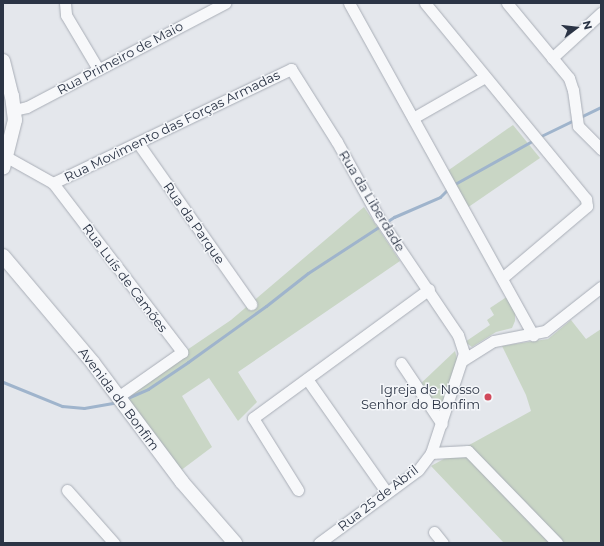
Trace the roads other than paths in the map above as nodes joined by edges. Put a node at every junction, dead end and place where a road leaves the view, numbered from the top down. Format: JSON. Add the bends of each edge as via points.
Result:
{"nodes":[{"id":1,"x":226,"y":3,"type":"edge"},
{"id":2,"x":349,"y":3,"type":"edge"},
{"id":3,"x":425,"y":3,"type":"edge"},
{"id":4,"x":507,"y":3,"type":"edge"},
{"id":5,"x":64,"y":4,"type":"edge"},
{"id":6,"x":601,"y":13,"type":"edge"},
{"id":7,"x":552,"y":58,"type":"junction"},
{"id":8,"x":3,"y":61,"type":"edge"},
{"id":9,"x":291,"y":69,"type":"joint"},
{"id":10,"x":98,"y":70,"type":"junction"},
{"id":11,"x":485,"y":77,"type":"junction"},
{"id":12,"x":14,"y":110,"type":"junction"},
{"id":13,"x":413,"y":118,"type":"junction"},
{"id":14,"x":138,"y":143,"type":"junction"},
{"id":15,"x":601,"y":149,"type":"edge"},
{"id":16,"x":5,"y":160,"type":"edge"},
{"id":17,"x":53,"y":183,"type":"junction"},
{"id":18,"x":3,"y":256,"type":"edge"},
{"id":19,"x":502,"y":278,"type":"junction"},
{"id":20,"x":601,"y":287,"type":"edge"},
{"id":21,"x":429,"y":289,"type":"junction"},
{"id":22,"x":251,"y":304,"type":"dead end"},
{"id":23,"x":533,"y":335,"type":"junction"},
{"id":24,"x":464,"y":356,"type":"junction"},
{"id":25,"x":401,"y":363,"type":"dead end"},
{"id":26,"x":307,"y":379,"type":"junction"},
{"id":27,"x":118,"y":397,"type":"junction"},
{"id":28,"x":442,"y":424,"type":"junction"},
{"id":29,"x":431,"y":453,"type":"junction"},
{"id":30,"x":67,"y":490,"type":"dead end"},
{"id":31,"x":298,"y":490,"type":"dead end"},
{"id":32,"x":387,"y":493,"type":"junction"},
{"id":33,"x":434,"y":532,"type":"dead end"},
{"id":34,"x":114,"y":543,"type":"edge"},
{"id":35,"x":235,"y":543,"type":"edge"},
{"id":36,"x":320,"y":543,"type":"edge"},
{"id":37,"x":442,"y":543,"type":"edge"},
{"id":38,"x":557,"y":543,"type":"edge"}],
"edges":[{"from":1,"to":10,"type":"street","name":"Rua Primeiro de Maio"},
{"from":2,"to":13,"type":"street"},
{"from":3,"to":11,"type":"street"},
{"from":4,"to":7,"type":"street"},
{"from":5,"to":10,"type":"street","via":[[66,15]]},
{"from":6,"to":7,"type":"street"},
{"from":7,"to":15,"type":"street","via":[[569,78],[578,126]]},
{"from":8,"to":12,"type":"street"},
{"from":9,"to":14,"type":"street","name":"Rua Movimento das Forças Armadas"},
{"from":9,"to":21,"type":"street","name":"Rua da Liberdade","via":[[337,142],[379,218]]},
{"from":10,"to":12,"type":"street","name":"Rua Primeiro de Maio","via":[[27,107]]},
{"from":11,"to":13,"type":"street"},
{"from":11,"to":19,"type":"street","via":[[586,199],[586,206]]},
{"from":12,"to":16,"type":"street","via":[[15,120]]},
{"from":13,"to":19,"type":"street"},
{"from":14,"to":17,"type":"street","name":"Rua Movimento das Forças Armadas"},
{"from":14,"to":22,"type":"street","name":"Rua da Parque"},
{"from":16,"to":17,"type":"street","name":"Rua Luís de Camões"},
{"from":17,"to":27,"type":"street","name":"Rua Luís de Camões","via":[[182,352]]},
{"from":18,"to":27,"type":"street","name":"Avenida do Bonfim"},
{"from":19,"to":23,"type":"street"},
{"from":20,"to":23,"type":"street","via":[[545,331]]},
{"from":21,"to":24,"type":"street","name":"Rua da Liberdade","via":[[458,336]]},
{"from":21,"to":26,"type":"street"},
{"from":23,"to":24,"type":"street","via":[[494,341]]},
{"from":24,"to":28,"type":"street","name":"Rua 25 de Abril"},
{"from":25,"to":28,"type":"street"},
{"from":26,"to":31,"type":"street","via":[[253,418]]},
{"from":26,"to":32,"type":"street"},
{"from":27,"to":35,"type":"street","name":"Avenida do Bonfim","via":[[182,482]]},
{"from":28,"to":29,"type":"street","name":"Rua 25 de Abril"},
{"from":29,"to":32,"type":"street","name":"Rua 25 de Abril","via":[[418,470]]},
{"from":29,"to":38,"type":"street","via":[[468,451]]},
{"from":30,"to":34,"type":"street"},
{"from":32,"to":36,"type":"street","name":"Rua 25 de Abril"},
{"from":33,"to":37,"type":"street"}]}
